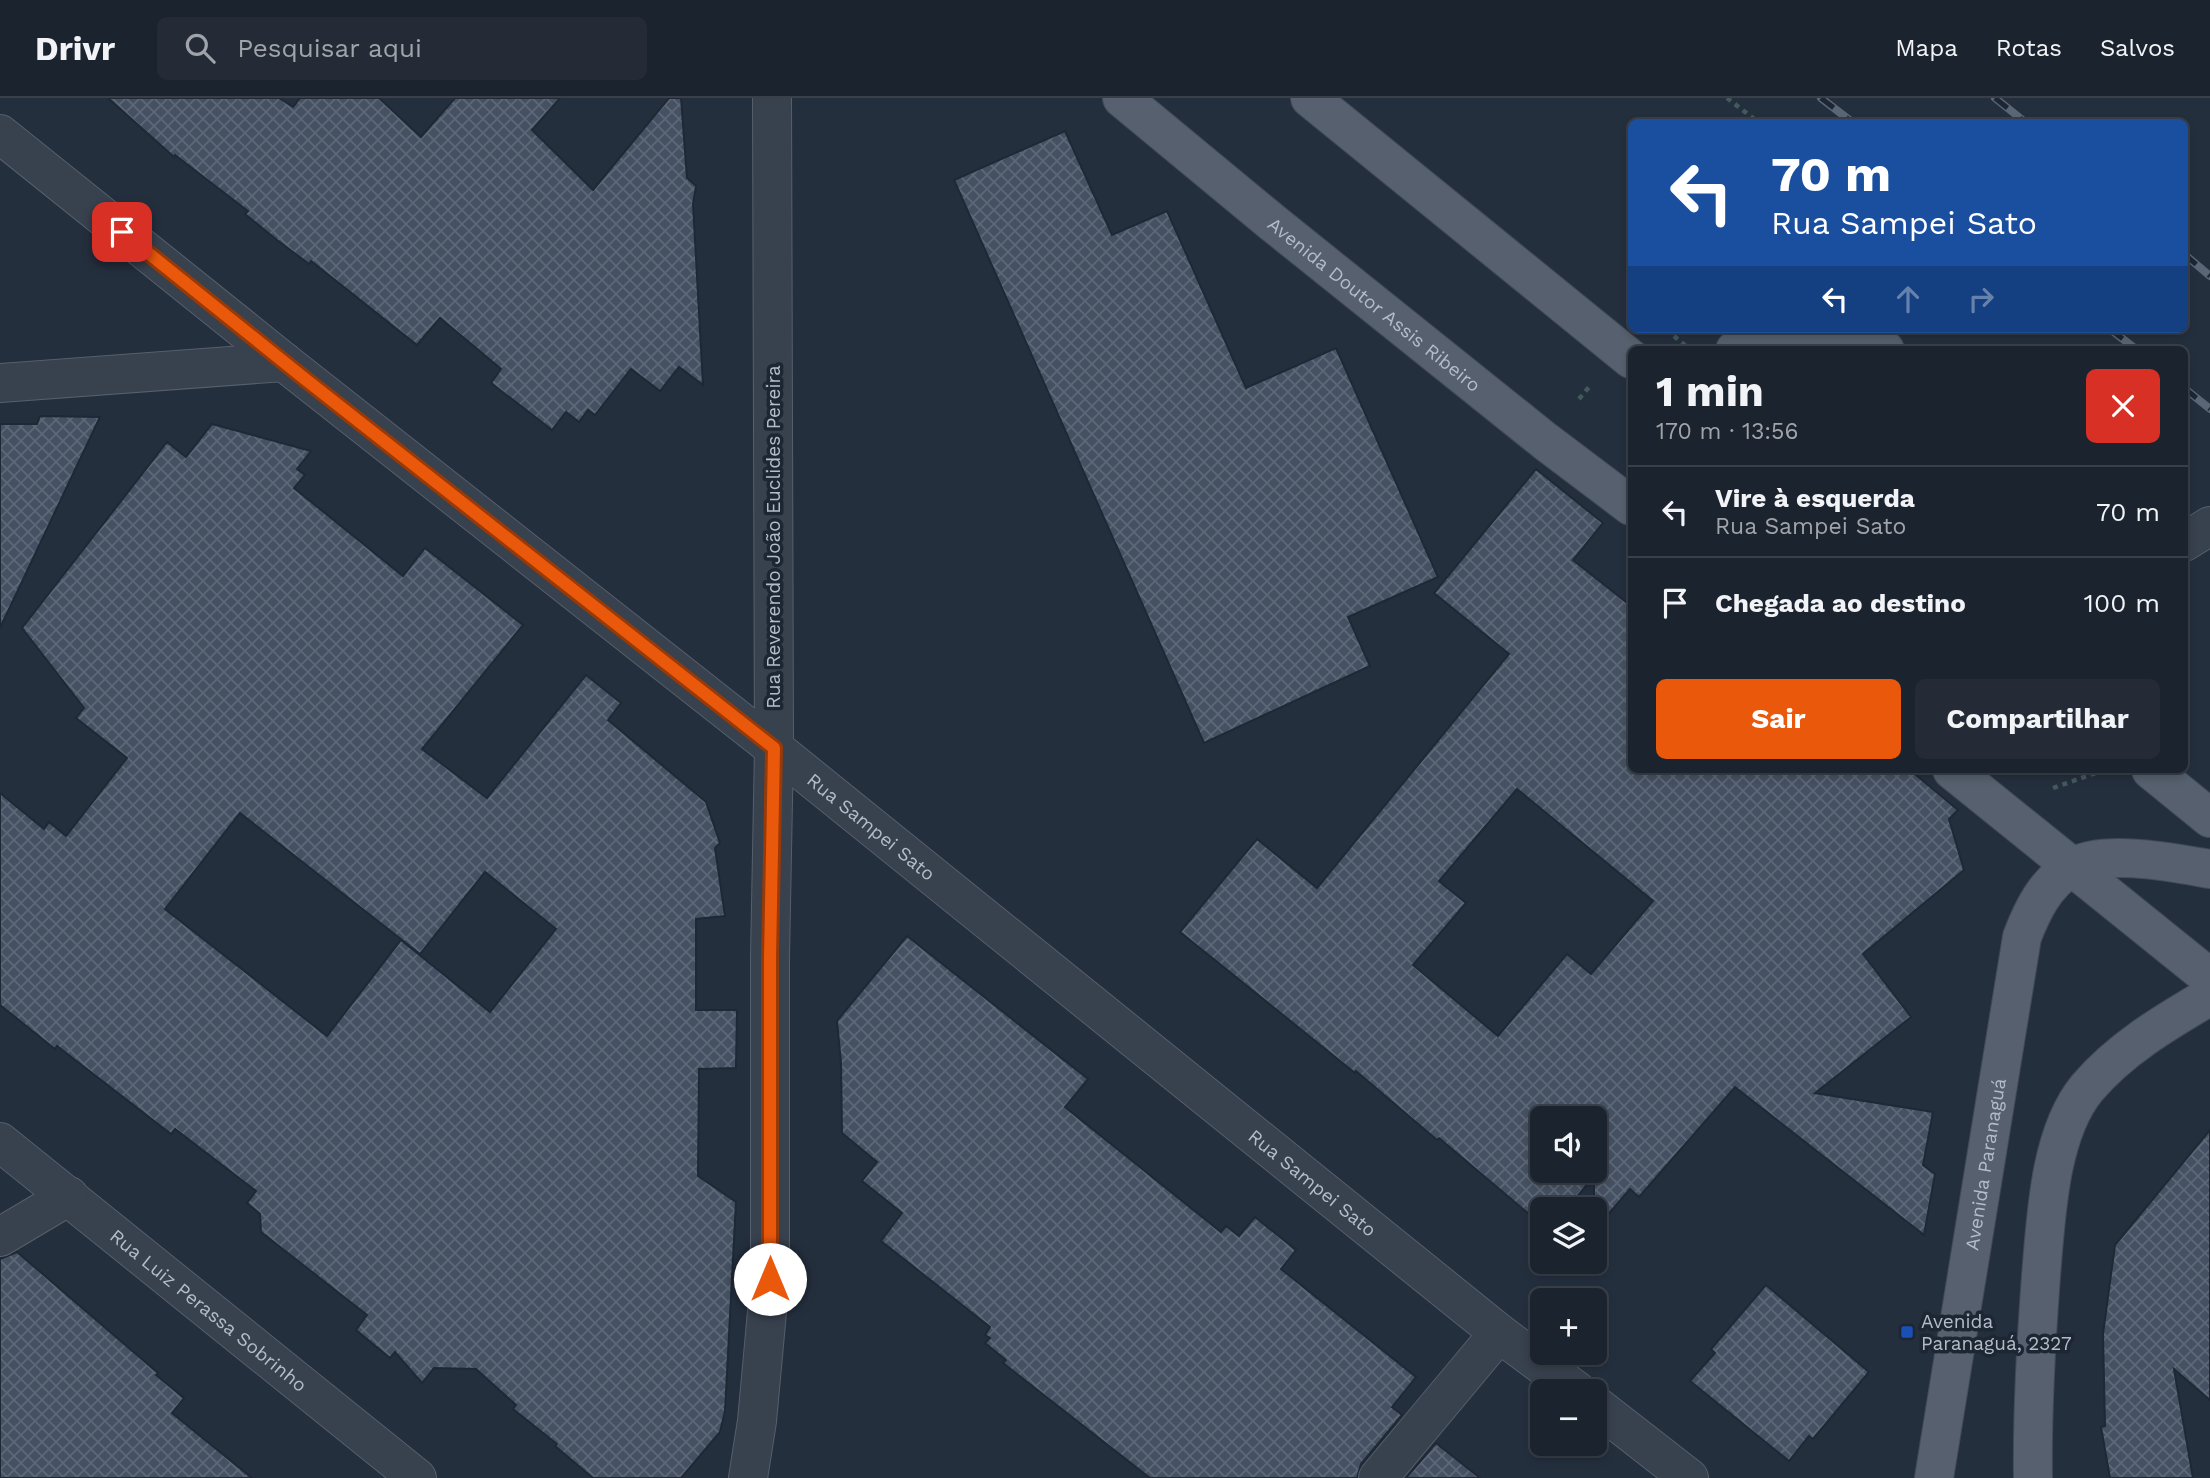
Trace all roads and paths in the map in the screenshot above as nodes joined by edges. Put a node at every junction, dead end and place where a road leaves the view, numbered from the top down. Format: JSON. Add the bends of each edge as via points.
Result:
{"nodes":[{"id":1,"x":772,"y":98,"type":"edge"},
{"id":2,"x":1122,"y":98,"type":"edge"},
{"id":3,"x":1310,"y":98,"type":"edge"},
{"id":4,"x":1727,"y":98,"type":"edge"},
{"id":5,"x":1754,"y":119,"type":"edge"},
{"id":6,"x":0,"y":134,"type":"edge"},
{"id":7,"x":1670,"y":333,"type":"edge"},
{"id":8,"x":1816,"y":333,"type":"edge"},
{"id":9,"x":1816,"y":333,"type":"edge"},
{"id":10,"x":1685,"y":346,"type":"edge"},
{"id":11,"x":1744,"y":346,"type":"edge"},
{"id":12,"x":1877,"y":346,"type":"edge"},
{"id":13,"x":1628,"y":357,"type":"edge"},
{"id":14,"x":284,"y":362,"type":"junction"},
{"id":15,"x":1594,"y":381,"type":"dead end"},
{"id":16,"x":0,"y":383,"type":"edge"},
{"id":17,"x":1579,"y":399,"type":"dead end"},
{"id":18,"x":1627,"y":493,"type":"edge"},
{"id":19,"x":2210,"y":526,"type":"edge"},
{"id":20,"x":2188,"y":540,"type":"edge"},
{"id":21,"x":774,"y":748,"type":"junction"},
{"id":22,"x":1956,"y":773,"type":"edge"},
{"id":23,"x":2096,"y":773,"type":"edge"},
{"id":24,"x":2155,"y":773,"type":"edge"},
{"id":25,"x":2053,"y":788,"type":"dead end"},
{"id":26,"x":2210,"y":818,"type":"edge"},
{"id":27,"x":2071,"y":867,"type":"junction"},
{"id":28,"x":2210,"y":869,"type":"edge"},
{"id":29,"x":2210,"y":978,"type":"edge"},
{"id":30,"x":2210,"y":996,"type":"edge"},
{"id":31,"x":0,"y":1142,"type":"edge"},
{"id":32,"x":69,"y":1196,"type":"junction"},
{"id":33,"x":0,"y":1237,"type":"edge"},
{"id":34,"x":1499,"y":1333,"type":"junction"},
{"id":35,"x":1561,"y":1379,"type":"edge"},
{"id":36,"x":1607,"y":1414,"type":"edge"},
{"id":37,"x":417,"y":1478,"type":"edge"},
{"id":38,"x":748,"y":1478,"type":"edge"},
{"id":39,"x":1378,"y":1478,"type":"edge"},
{"id":40,"x":1689,"y":1478,"type":"edge"},
{"id":41,"x":1934,"y":1478,"type":"edge"},
{"id":42,"x":2033,"y":1478,"type":"edge"}],
"edges":[{"from":1,"to":21,"type":"street","name":"Rua Reverendo João Euclides Pereira"},
{"from":2,"to":18,"type":"main road","name":"Avenida Doutor Assis Ribeiro","via":[[1490,397]]},
{"from":3,"to":13,"type":"main road"},
{"from":4,"to":5,"type":"path"},
{"from":6,"to":14,"type":"street","name":"Rua Sampei Sato"},
{"from":7,"to":10,"type":"path"},
{"from":8,"to":12,"type":"main road","via":[[1857,336]]},
{"from":9,"to":11,"type":"main road","via":[[1765,337]]},
{"from":14,"to":16,"type":"street"},
{"from":14,"to":21,"type":"street","name":"Rua Sampei Sato"},
{"from":15,"to":17,"type":"path"},
{"from":19,"to":20,"type":"street"},
{"from":21,"to":34,"type":"street","name":"Rua Sampei Sato"},
{"from":21,"to":38,"type":"street","name":"Rua Reverendo João Euclides Pereira","via":[[770,1279]]},
{"from":22,"to":27,"type":"main road"},
{"from":23,"to":25,"type":"path"},
{"from":24,"to":26,"type":"main road"},
{"from":27,"to":28,"type":"main road","via":[[2099,860],[2149,859]]},
{"from":27,"to":29,"type":"main road"},
{"from":27,"to":41,"type":"main road","name":"Avenida Paranaguá","via":[[2038,900],[2022,937]]},
{"from":30,"to":42,"type":"main road","via":[[2122,1052],[2086,1089],[2067,1121],[2045,1234],[2035,1352]]},
{"from":31,"to":32,"type":"street","name":"Rua Luiz Perassa Sobrinho"},
{"from":32,"to":33,"type":"street"},
{"from":32,"to":37,"type":"street","name":"Rua Luiz Perassa Sobrinho"},
{"from":34,"to":35,"type":"street","name":"Rua Sampei Sato"},
{"from":34,"to":39,"type":"street"},
{"from":36,"to":40,"type":"street"}]}
